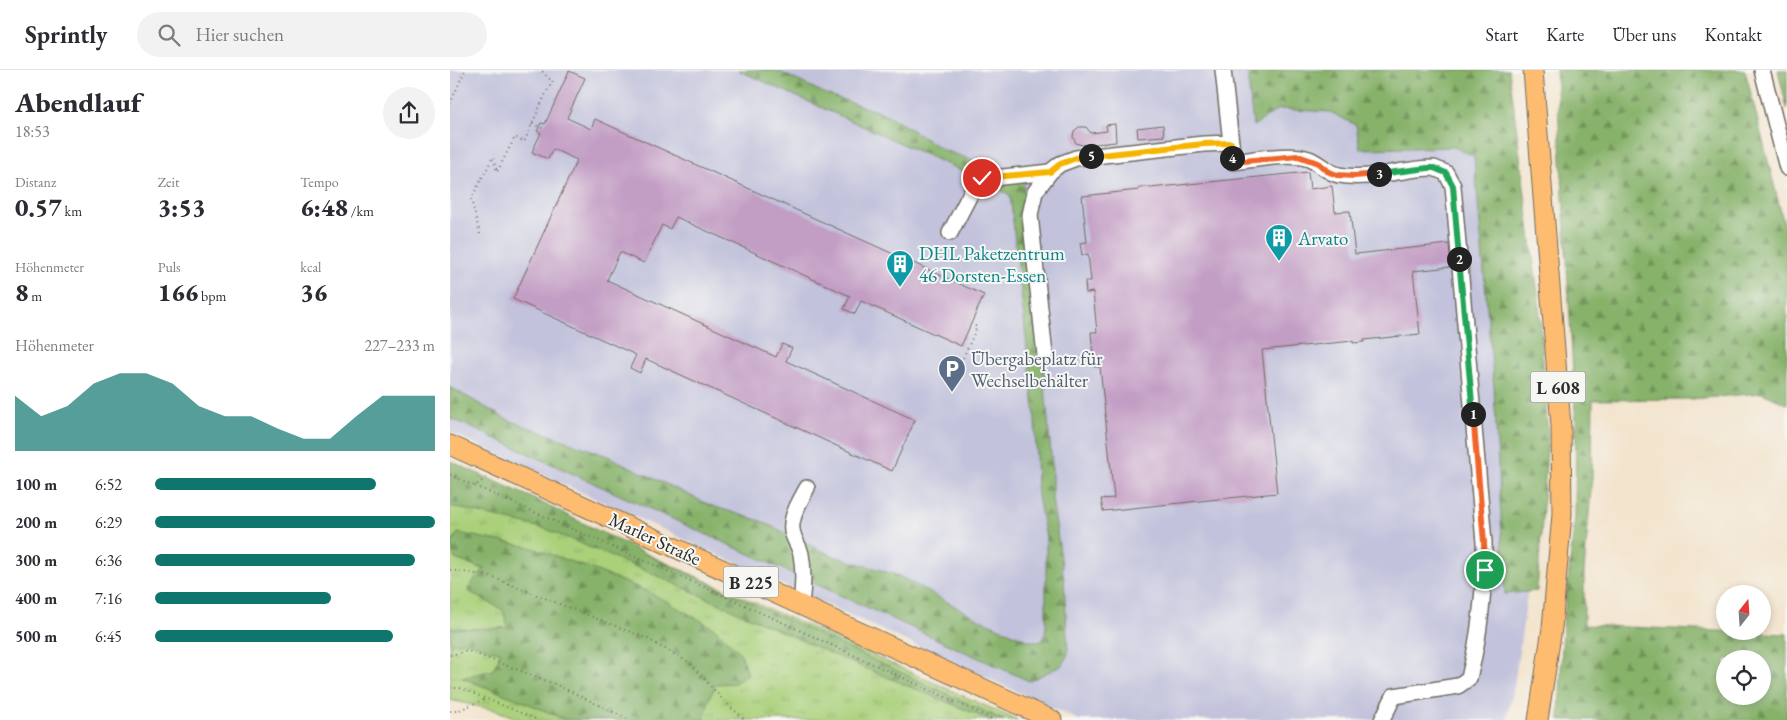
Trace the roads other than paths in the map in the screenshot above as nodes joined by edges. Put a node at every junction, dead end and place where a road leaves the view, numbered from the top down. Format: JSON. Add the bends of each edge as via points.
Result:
{"nodes":[{"id":1,"x":1223,"y":70,"type":"edge"},
{"id":2,"x":1533,"y":70,"type":"edge"},
{"id":3,"x":1762,"y":70,"type":"edge"},
{"id":4,"x":1231,"y":143,"type":"junction"},
{"id":5,"x":1787,"y":168,"type":"edge"},
{"id":6,"x":1050,"y":172,"type":"junction"},
{"id":7,"x":950,"y":233,"type":"dead end"},
{"id":8,"x":1045,"y":355,"type":"dead end"},
{"id":9,"x":450,"y":445,"type":"edge"},
{"id":10,"x":807,"y":488,"type":"dead end"},
{"id":11,"x":800,"y":605,"type":"junction"},
{"id":12,"x":1052,"y":720,"type":"edge"},
{"id":13,"x":1382,"y":720,"type":"edge"},
{"id":14,"x":1538,"y":720,"type":"edge"}],
"edges":[{"from":1,"to":4,"type":"street"},
{"from":2,"to":14,"type":"main road","number":"L 608","via":[[1560,416],[1562,514],[1552,628]]},
{"from":3,"to":5,"type":"street"},
{"from":4,"to":6,"type":"street","via":[[1076,158]]},
{"from":4,"to":13,"type":"street","via":[[1233,162],[1298,156],[1337,175],[1354,176],[1434,168],[1446,173],[1453,186],[1484,542],[1481,617],[1469,678],[1458,686],[1394,696]]},
{"from":6,"to":7,"type":"street","via":[[982,178],[976,183]]},
{"from":6,"to":8,"type":"street","via":[[1035,192],[1030,215]]},
{"from":9,"to":11,"type":"main road","name":"Marler Straße","number":"B 225"},
{"from":10,"to":11,"type":"street","via":[[792,524],[800,552],[803,588]]},
{"from":11,"to":12,"type":"main road","name":"Marler Straße","number":"B 225"}]}
